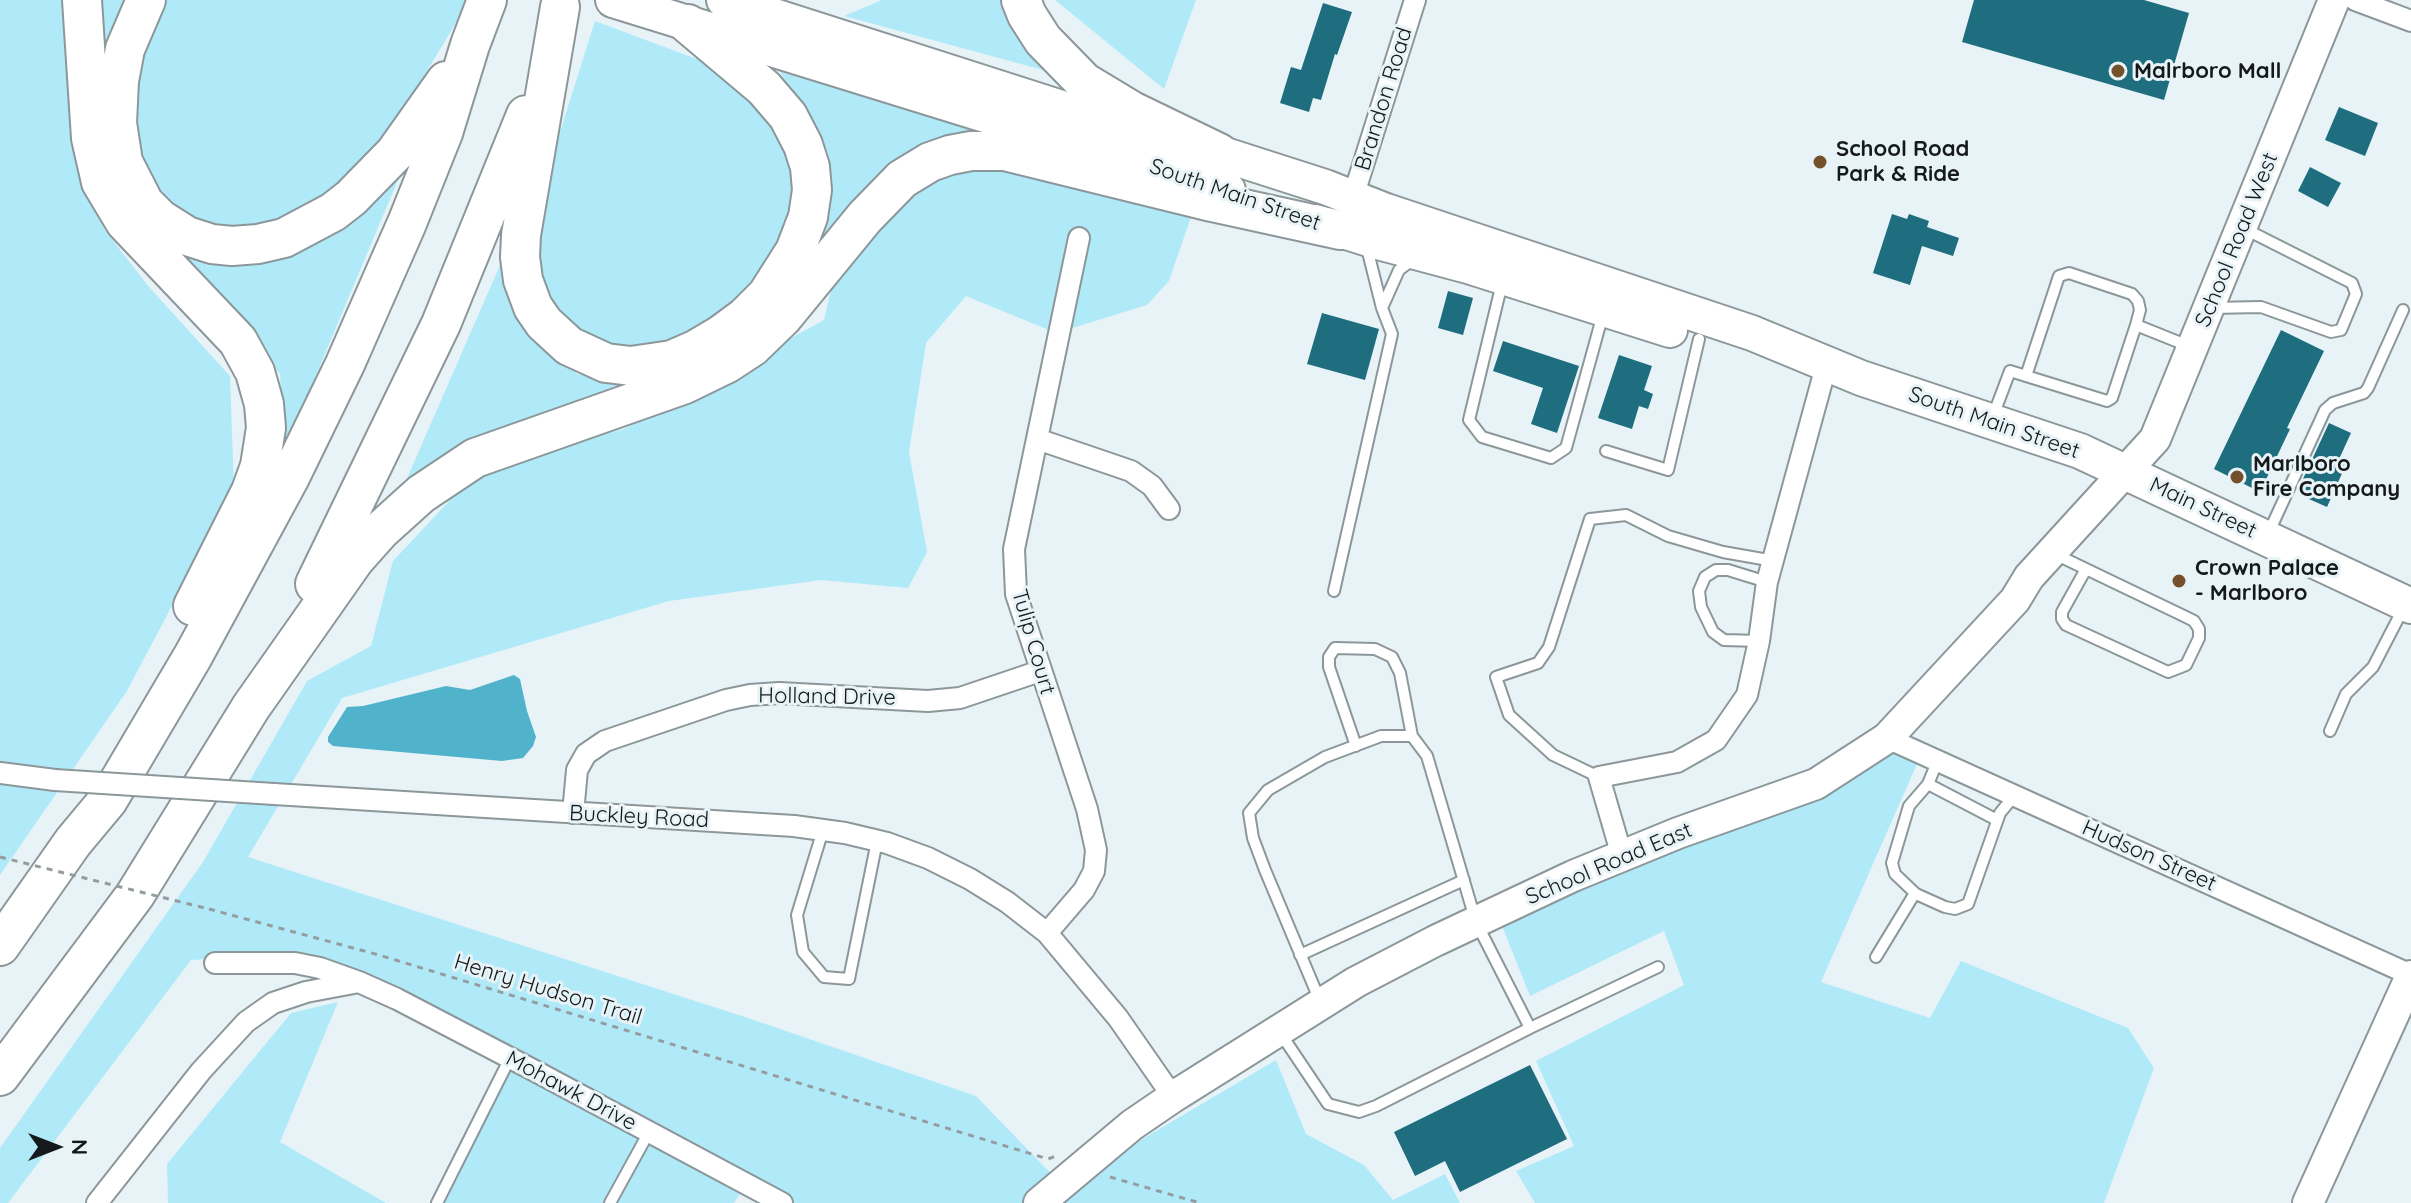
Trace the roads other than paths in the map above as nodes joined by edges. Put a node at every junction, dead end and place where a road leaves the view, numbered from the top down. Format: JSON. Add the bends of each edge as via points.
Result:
{"nodes":[{"id":1,"x":82,"y":0,"type":"edge"},
{"id":2,"x":146,"y":0,"type":"edge"},
{"id":3,"x":487,"y":0,"type":"edge"},
{"id":4,"x":613,"y":0,"type":"edge"},
{"id":5,"x":724,"y":0,"type":"edge"},
{"id":6,"x":1021,"y":0,"type":"edge"},
{"id":7,"x":1415,"y":0,"type":"edge"},
{"id":8,"x":2334,"y":0,"type":"edge"},
{"id":9,"x":2355,"y":0,"type":"edge"},
{"id":10,"x":562,"y":4,"type":"edge"},
{"id":11,"x":2411,"y":21,"type":"edge"},
{"id":12,"x":688,"y":24,"type":"junction"},
{"id":13,"x":470,"y":45,"type":"junction"},
{"id":14,"x":1219,"y":153,"type":"junction"},
{"id":15,"x":1353,"y":222,"type":"junction"},
{"id":16,"x":2241,"y":228,"type":"junction"},
{"id":17,"x":1079,"y":238,"type":"dead end"},
{"id":18,"x":1421,"y":254,"type":"junction"},
{"id":19,"x":1503,"y":277,"type":"junction"},
{"id":20,"x":1382,"y":308,"type":"junction"},
{"id":21,"x":2209,"y":308,"type":"junction"},
{"id":22,"x":1604,"y":309,"type":"junction"},
{"id":23,"x":2403,"y":310,"type":"dead end"},
{"id":24,"x":2136,"y":325,"type":"junction"},
{"id":25,"x":1699,"y":339,"type":"junction"},
{"id":26,"x":2193,"y":348,"type":"junction"},
{"id":27,"x":1825,"y":370,"type":"junction"},
{"id":28,"x":2026,"y":376,"type":"junction"},
{"id":29,"x":1861,"y":378,"type":"junction"},
{"id":30,"x":1990,"y":421,"type":"junction"},
{"id":31,"x":1037,"y":439,"type":"junction"},
{"id":32,"x":1606,"y":451,"type":"dead end"},
{"id":33,"x":2126,"y":471,"type":"junction"},
{"id":34,"x":1169,"y":509,"type":"dead end"},
{"id":35,"x":2267,"y":538,"type":"junction"},
{"id":36,"x":2051,"y":553,"type":"junction"},
{"id":37,"x":1774,"y":561,"type":"junction"},
{"id":38,"x":2086,"y":569,"type":"junction"},
{"id":39,"x":1767,"y":582,"type":"junction"},
{"id":40,"x":1334,"y":591,"type":"dead end"},
{"id":41,"x":2408,"y":604,"type":"edge"},
{"id":42,"x":1759,"y":641,"type":"junction"},
{"id":43,"x":1040,"y":671,"type":"junction"},
{"id":44,"x":251,"y":707,"type":"junction"},
{"id":45,"x":2330,"y":731,"type":"dead end"},
{"id":46,"x":1412,"y":736,"type":"junction"},
{"id":47,"x":1887,"y":738,"type":"junction"},
{"id":48,"x":1356,"y":746,"type":"junction"},
{"id":49,"x":1938,"y":760,"type":"junction"},
{"id":50,"x":0,"y":773,"type":"edge"},
{"id":51,"x":1599,"y":777,"type":"junction"},
{"id":52,"x":1928,"y":784,"type":"junction"},
{"id":53,"x":2015,"y":795,"type":"junction"},
{"id":54,"x":573,"y":813,"type":"junction"},
{"id":55,"x":1997,"y":820,"type":"junction"},
{"id":56,"x":823,"y":830,"type":"junction"},
{"id":57,"x":877,"y":841,"type":"junction"},
{"id":58,"x":73,"y":842,"type":"junction"},
{"id":59,"x":1622,"y":856,"type":"junction"},
{"id":60,"x":1464,"y":880,"type":"junction"},
{"id":61,"x":1915,"y":893,"type":"junction"},
{"id":62,"x":1476,"y":922,"type":"junction"},
{"id":63,"x":1047,"y":933,"type":"junction"},
{"id":64,"x":0,"y":946,"type":"edge"},
{"id":65,"x":1300,"y":955,"type":"junction"},
{"id":66,"x":1876,"y":957,"type":"dead end"},
{"id":67,"x":215,"y":963,"type":"dead end"},
{"id":68,"x":1658,"y":967,"type":"dead end"},
{"id":69,"x":2411,"y":976,"type":"edge"},
{"id":70,"x":359,"y":982,"type":"junction"},
{"id":71,"x":1321,"y":1003,"type":"junction"},
{"id":72,"x":1530,"y":1028,"type":"junction"},
{"id":73,"x":1279,"y":1029,"type":"junction"},
{"id":74,"x":510,"y":1058,"type":"junction"},
{"id":75,"x":0,"y":1076,"type":"edge"},
{"id":76,"x":1173,"y":1097,"type":"junction"},
{"id":77,"x":649,"y":1132,"type":"junction"},
{"id":78,"x":97,"y":1203,"type":"edge"},
{"id":79,"x":437,"y":1203,"type":"edge"},
{"id":80,"x":610,"y":1203,"type":"edge"},
{"id":81,"x":782,"y":1203,"type":"edge"},
{"id":82,"x":1039,"y":1203,"type":"edge"},
{"id":83,"x":2308,"y":1203,"type":"edge"}],
"edges":[{"from":1,"to":58,"type":"highway","via":[[91,138],[101,182],[125,222],[238,341],[260,386],[266,428],[251,491],[87,799]]},
{"from":2,"to":13,"type":"highway","via":[[125,49],[119,81],[117,123],[123,162],[144,203],[160,219],[212,244],[284,238],[333,212],[395,153]]},
{"from":3,"to":13,"type":"highway"},
{"from":4,"to":12,"type":"main road","name":"South Main Street"},
{"from":5,"to":14,"type":"main road","name":"South Main Street","via":[[1124,128]]},
{"from":6,"to":14,"type":"highway","via":[[1043,40],[1084,82]]},
{"from":7,"to":15,"type":"street","name":"Brandon Road"},
{"from":8,"to":16,"type":"street","name":"School Road West"},
{"from":9,"to":11,"type":"street"},
{"from":10,"to":12,"type":"highway","via":[[521,235],[523,280],[533,307],[557,337],[587,356],[618,365],[672,360],[745,317],[783,272],[808,217],[810,167],[788,116],[764,88]]},
{"from":10,"to":44,"type":"highway","via":[[534,94],[441,324]]},
{"from":12,"to":15,"type":"main road","name":"South Main Street"},
{"from":13,"to":58,"type":"highway","via":[[407,223],[297,463],[178,682],[108,800]]},
{"from":14,"to":15,"type":"main road","name":"South Main Street"},
{"from":15,"to":18,"type":"main road","name":"South Main Street"},
{"from":15,"to":20,"type":"lane"},
{"from":15,"to":29,"type":"main road","name":"South Main Street","via":[[1386,211],[1752,333]]},
{"from":15,"to":44,"type":"highway","via":[[1212,202],[1005,151],[971,151],[930,162],[886,193],[783,317],[726,364],[685,384],[487,453],[421,494],[355,559]]},
{"from":16,"to":21,"type":"street","name":"School Road West"},
{"from":16,"to":21,"type":"lane","via":[[2352,283],[2356,294],[2341,330],[2331,332],[2261,307]]},
{"from":17,"to":31,"type":"street","name":"Tulip Court"},
{"from":18,"to":19,"type":"main road","name":"South Main Street"},
{"from":18,"to":20,"type":"lane","via":[[1399,270]]},
{"from":19,"to":22,"type":"main road","name":"South Main Street"},
{"from":19,"to":22,"type":"lane","via":[[1469,420],[1482,437],[1551,458],[1566,448]]},
{"from":20,"to":40,"type":"lane","via":[[1392,334]]},
{"from":21,"to":26,"type":"street","name":"School Road West"},
{"from":22,"to":25,"type":"main road","name":"South Main Street"},
{"from":23,"to":35,"type":"lane","via":[[2368,388],[2325,410]]},
{"from":24,"to":26,"type":"lane"},
{"from":24,"to":28,"type":"lane","via":[[2107,401]]},
{"from":24,"to":28,"type":"lane","via":[[2140,310],[2132,294],[2069,273],[2059,276]]},
{"from":25,"to":27,"type":"main road","name":"South Main Street"},
{"from":25,"to":32,"type":"lane","via":[[1668,470]]},
{"from":26,"to":33,"type":"street","name":"School Road West","via":[[2155,439]]},
{"from":27,"to":29,"type":"main road","name":"South Main Street"},
{"from":27,"to":37,"type":"street"},
{"from":28,"to":30,"type":"lane","via":[[2010,371]]},
{"from":29,"to":30,"type":"main road","name":"South Main Street"},
{"from":30,"to":33,"type":"main road","name":"South Main Street"},
{"from":31,"to":34,"type":"street","via":[[1131,471],[1152,486]]},
{"from":31,"to":43,"type":"street","name":"Tulip Court","via":[[1014,572]]},
{"from":33,"to":35,"type":"main road","name":"Main Street"},
{"from":33,"to":36,"type":"street","name":"School Road East"},
{"from":35,"to":41,"type":"main road","name":"Main Street"},
{"from":36,"to":38,"type":"lane"},
{"from":36,"to":47,"type":"street","name":"School Road East","via":[[2015,600]]},
{"from":37,"to":39,"type":"street"},
{"from":37,"to":51,"type":"lane","via":[[1668,536],[1626,515],[1590,519],[1549,647],[1538,663],[1496,677],[1509,715],[1553,755]]},
{"from":38,"to":38,"type":"lane","via":[[2194,621],[2199,638],[2186,665],[2168,672],[2066,625],[2062,612]]},
{"from":39,"to":42,"type":"street"},
{"from":39,"to":42,"type":"lane","via":[[1716,570],[1705,577],[1699,591],[1713,632],[1724,640]]},
{"from":41,"to":45,"type":"lane","via":[[2373,667],[2346,694]]},
{"from":42,"to":51,"type":"street","via":[[1747,695],[1716,740],[1677,762]]},
{"from":43,"to":54,"type":"street","name":"Holland Drive","via":[[960,698],[928,701],[779,693],[726,700],[605,741],[586,754],[577,770]]},
{"from":43,"to":63,"type":"street","name":"Tulip Court","via":[[1096,850],[1094,871],[1084,890]]},
{"from":44,"to":75,"type":"highway","via":[[135,895]]},
{"from":46,"to":48,"type":"lane","via":[[1381,736]]},
{"from":46,"to":48,"type":"lane","via":[[1392,657],[1375,649],[1335,648],[1329,667]]},
{"from":46,"to":60,"type":"lane","via":[[1427,756]]},
{"from":47,"to":49,"type":"street","name":"Hudson Street"},
{"from":47,"to":59,"type":"street","name":"School Road East","via":[[1816,784]]},
{"from":48,"to":65,"type":"lane","via":[[1325,757],[1268,790],[1249,813],[1253,838]]},
{"from":49,"to":52,"type":"lane"},
{"from":49,"to":53,"type":"street","name":"Hudson Street"},
{"from":50,"to":54,"type":"street","name":"Buckley Road","bridge":true},
{"from":51,"to":59,"type":"street"},
{"from":52,"to":55,"type":"lane"},
{"from":52,"to":61,"type":"lane","via":[[1909,806],[1892,863],[1895,874]]},
{"from":53,"to":55,"type":"lane"},
{"from":53,"to":69,"type":"street","name":"Hudson Street"},
{"from":54,"to":56,"type":"street","name":"Buckley Road"},
{"from":55,"to":61,"type":"lane","via":[[1968,904],[1945,907]]},
{"from":56,"to":57,"type":"street","name":"Buckley Road"},
{"from":56,"to":57,"type":"lane","via":[[797,915],[803,952],[824,977],[849,979]]},
{"from":57,"to":63,"type":"street","name":"Buckley Road","via":[[970,879]]},
{"from":58,"to":64,"type":"highway"},
{"from":59,"to":62,"type":"street","name":"School Road East"},
{"from":60,"to":62,"type":"lane"},
{"from":60,"to":65,"type":"lane"},
{"from":61,"to":66,"type":"lane"},
{"from":62,"to":71,"type":"street","name":"School Road East"},
{"from":62,"to":72,"type":"lane"},
{"from":63,"to":76,"type":"street","name":"Buckley Road","via":[[1118,1018]]},
{"from":65,"to":71,"type":"lane"},
{"from":67,"to":70,"type":"street","name":"Mohawk Drive","via":[[295,963]]},
{"from":68,"to":72,"type":"lane"},
{"from":69,"to":83,"type":"street"},
{"from":70,"to":74,"type":"street","name":"Mohawk Drive"},
{"from":70,"to":78,"type":"street","via":[[273,1003],[246,1022]]},
{"from":71,"to":73,"type":"street","name":"School Road East"},
{"from":72,"to":73,"type":"lane","via":[[1359,1112],[1328,1104]]},
{"from":73,"to":76,"type":"street","name":"School Road East"},
{"from":74,"to":77,"type":"street","name":"Mohawk Drive"},
{"from":74,"to":79,"type":"lane"},
{"from":76,"to":82,"type":"street","name":"School Road East"},
{"from":77,"to":80,"type":"lane"},
{"from":77,"to":81,"type":"street","name":"Mohawk Drive"}]}
